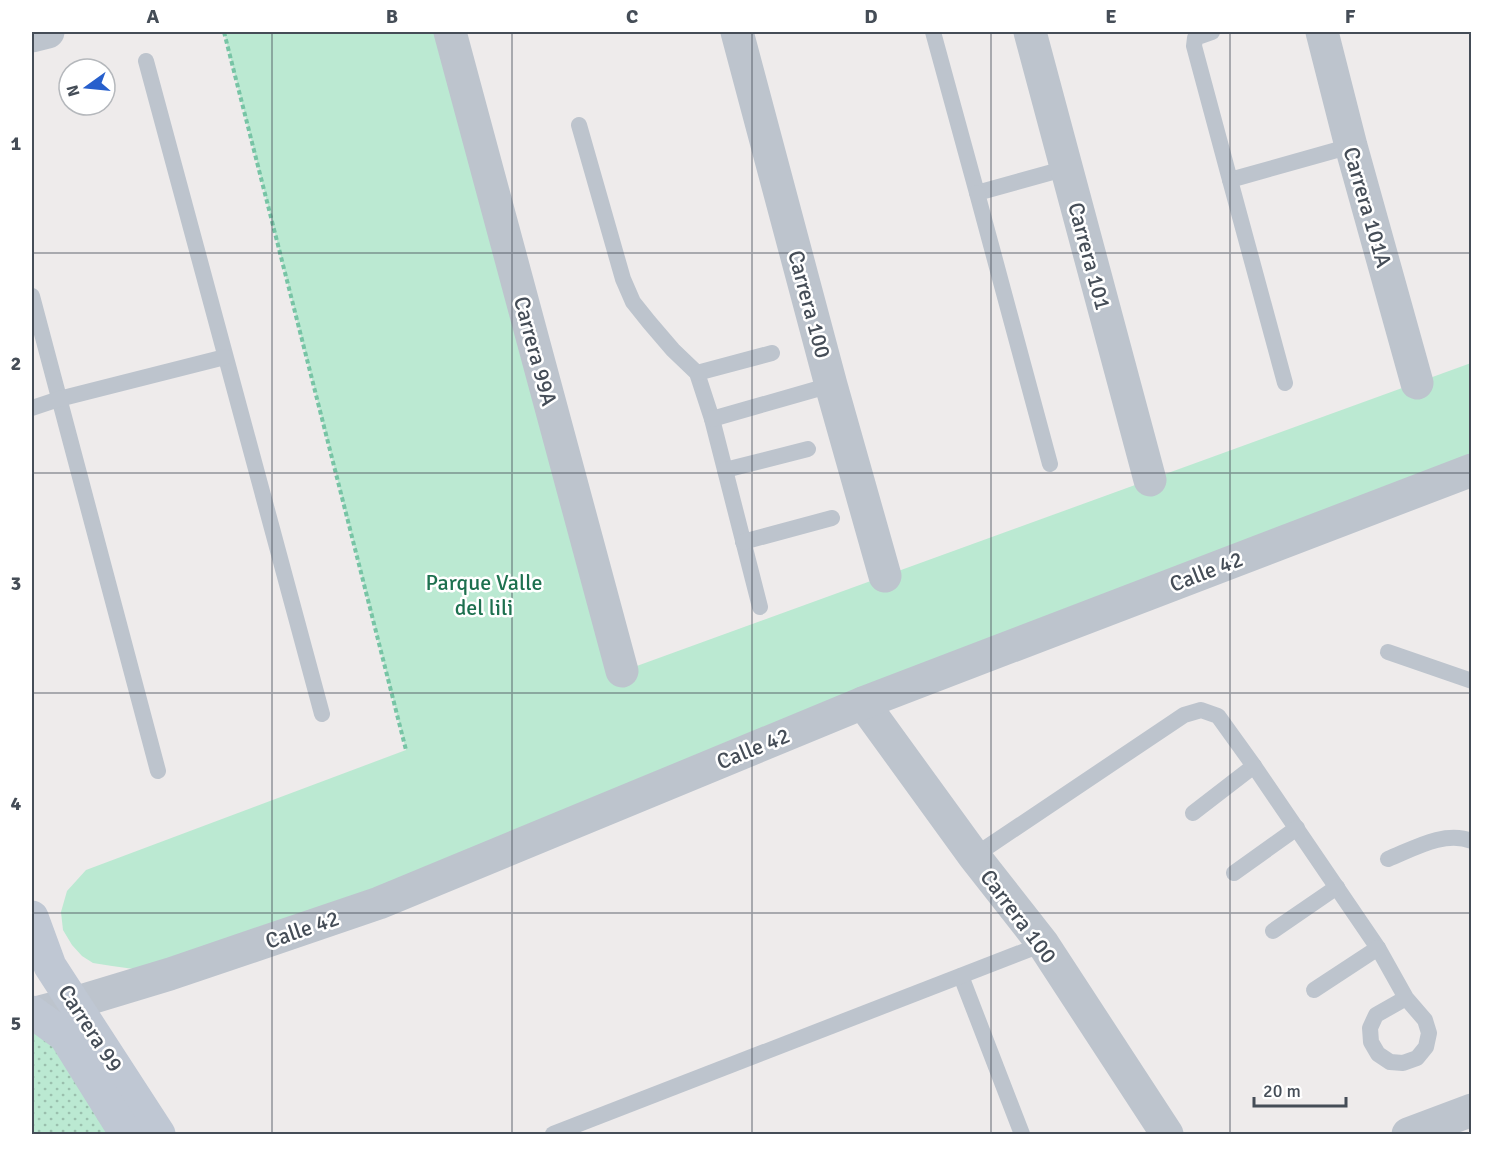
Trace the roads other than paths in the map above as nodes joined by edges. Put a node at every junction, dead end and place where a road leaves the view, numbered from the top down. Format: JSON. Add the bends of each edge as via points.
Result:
{"nodes":[{"id":1,"x":450,"y":32,"type":"edge"},
{"id":2,"x":736,"y":32,"type":"edge"},
{"id":3,"x":933,"y":32,"type":"edge"},
{"id":4,"x":1030,"y":32,"type":"edge"},
{"id":5,"x":1212,"y":32,"type":"edge"},
{"id":6,"x":1322,"y":32,"type":"edge"},
{"id":7,"x":146,"y":62,"type":"dead end"},
{"id":8,"x":579,"y":125,"type":"dead end"},
{"id":9,"x":1351,"y":146,"type":"junction"},
{"id":10,"x":1067,"y":168,"type":"junction"},
{"id":11,"x":1230,"y":180,"type":"junction"},
{"id":12,"x":977,"y":193,"type":"junction"},
{"id":13,"x":32,"y":296,"type":"edge"},
{"id":14,"x":772,"y":353,"type":"dead end"},
{"id":15,"x":225,"y":357,"type":"junction"},
{"id":16,"x":697,"y":373,"type":"junction"},
{"id":17,"x":1417,"y":382,"type":"dead end"},
{"id":18,"x":1285,"y":383,"type":"dead end"},
{"id":19,"x":831,"y":385,"type":"junction"},
{"id":20,"x":59,"y":399,"type":"junction"},
{"id":21,"x":32,"y":408,"type":"edge"},
{"id":22,"x":712,"y":419,"type":"junction"},
{"id":23,"x":808,"y":449,"type":"dead end"},
{"id":24,"x":1050,"y":464,"type":"dead end"},
{"id":25,"x":725,"y":470,"type":"junction"},
{"id":26,"x":1472,"y":470,"type":"edge"},
{"id":27,"x":1150,"y":480,"type":"dead end"},
{"id":28,"x":832,"y":518,"type":"dead end"},
{"id":29,"x":743,"y":542,"type":"junction"},
{"id":30,"x":885,"y":576,"type":"dead end"},
{"id":31,"x":760,"y":607,"type":"dead end"},
{"id":32,"x":1388,"y":652,"type":"dead end"},
{"id":33,"x":622,"y":671,"type":"dead end"},
{"id":34,"x":1472,"y":681,"type":"edge"},
{"id":35,"x":863,"y":703,"type":"junction"},
{"id":36,"x":321,"y":714,"type":"dead end"},
{"id":37,"x":1254,"y":766,"type":"junction"},
{"id":38,"x":158,"y":771,"type":"dead end"},
{"id":39,"x":1193,"y":813,"type":"dead end"},
{"id":40,"x":1297,"y":828,"type":"junction"},
{"id":41,"x":1472,"y":841,"type":"edge"},
{"id":42,"x":974,"y":856,"type":"junction"},
{"id":43,"x":1388,"y":859,"type":"dead end"},
{"id":44,"x":1234,"y":873,"type":"dead end"},
{"id":45,"x":1337,"y":887,"type":"junction"},
{"id":46,"x":33,"y":928,"type":"edge"},
{"id":47,"x":1273,"y":931,"type":"dead end"},
{"id":48,"x":1043,"y":944,"type":"junction"},
{"id":49,"x":1378,"y":948,"type":"junction"},
{"id":50,"x":961,"y":976,"type":"junction"},
{"id":51,"x":1314,"y":990,"type":"dead end"},
{"id":52,"x":1406,"y":998,"type":"dead end"},
{"id":53,"x":74,"y":1004,"type":"junction"},
{"id":54,"x":32,"y":1013,"type":"edge"},
{"id":55,"x":1472,"y":1110,"type":"edge"},
{"id":56,"x":126,"y":1134,"type":"edge"},
{"id":57,"x":159,"y":1134,"type":"edge"},
{"id":58,"x":553,"y":1134,"type":"edge"},
{"id":59,"x":1022,"y":1134,"type":"edge"},
{"id":60,"x":1167,"y":1134,"type":"edge"},
{"id":61,"x":1408,"y":1134,"type":"edge"}],
"edges":[{"from":1,"to":33,"type":"street","name":"Carrera 99A"},
{"from":2,"to":19,"type":"street","name":"Carrera 100"},
{"from":3,"to":12,"type":"lane"},
{"from":4,"to":10,"type":"street","name":"Carrera 101"},
{"from":5,"to":11,"type":"lane","via":[[1195,38],[1194,46]]},
{"from":6,"to":9,"type":"street","name":"Carrera 101A"},
{"from":7,"to":15,"type":"lane"},
{"from":8,"to":16,"type":"lane","via":[[633,302]]},
{"from":9,"to":11,"type":"lane"},
{"from":9,"to":17,"type":"street","name":"Carrera 101A"},
{"from":10,"to":12,"type":"lane"},
{"from":10,"to":27,"type":"street","name":"Carrera 101"},
{"from":11,"to":18,"type":"lane"},
{"from":12,"to":24,"type":"lane"},
{"from":13,"to":20,"type":"lane"},
{"from":14,"to":16,"type":"lane"},
{"from":15,"to":20,"type":"lane"},
{"from":15,"to":36,"type":"lane"},
{"from":16,"to":22,"type":"lane"},
{"from":19,"to":22,"type":"lane"},
{"from":19,"to":30,"type":"street","name":"Carrera 100"},
{"from":20,"to":21,"type":"lane"},
{"from":20,"to":38,"type":"lane"},
{"from":22,"to":25,"type":"lane"},
{"from":23,"to":25,"type":"lane"},
{"from":25,"to":29,"type":"lane"},
{"from":26,"to":35,"type":"street","name":"Calle 42"},
{"from":28,"to":29,"type":"lane"},
{"from":29,"to":31,"type":"lane"},
{"from":32,"to":34,"type":"lane"},
{"from":35,"to":42,"type":"street","name":"Carrera 100"},
{"from":35,"to":53,"type":"street","name":"Calle 42","via":[[379,903]]},
{"from":37,"to":39,"type":"lane"},
{"from":37,"to":40,"type":"lane"},
{"from":37,"to":42,"type":"lane","via":[[1218,716],[1201,710],[1184,716]]},
{"from":40,"to":44,"type":"lane"},
{"from":40,"to":45,"type":"lane"},
{"from":41,"to":43,"type":"lane","via":[[1448,837]]},
{"from":42,"to":48,"type":"street","name":"Carrera 100"},
{"from":45,"to":47,"type":"lane"},
{"from":45,"to":49,"type":"lane"},
{"from":46,"to":53,"type":"main road","name":"Carrera 99","via":[[50,966]]},
{"from":48,"to":50,"type":"lane"},
{"from":48,"to":60,"type":"street","name":"Carrera 100"},
{"from":49,"to":51,"type":"lane"},
{"from":49,"to":52,"type":"lane"},
{"from":50,"to":58,"type":"lane"},
{"from":50,"to":59,"type":"lane"},
{"from":53,"to":54,"type":"street","name":"Calle 42"},
{"from":53,"to":57,"type":"main road","name":"Carrera 99"},
{"from":54,"to":56,"type":"main road","name":"Carrera 99","via":[[65,1036]]},
{"from":55,"to":61,"type":"street"}]}
